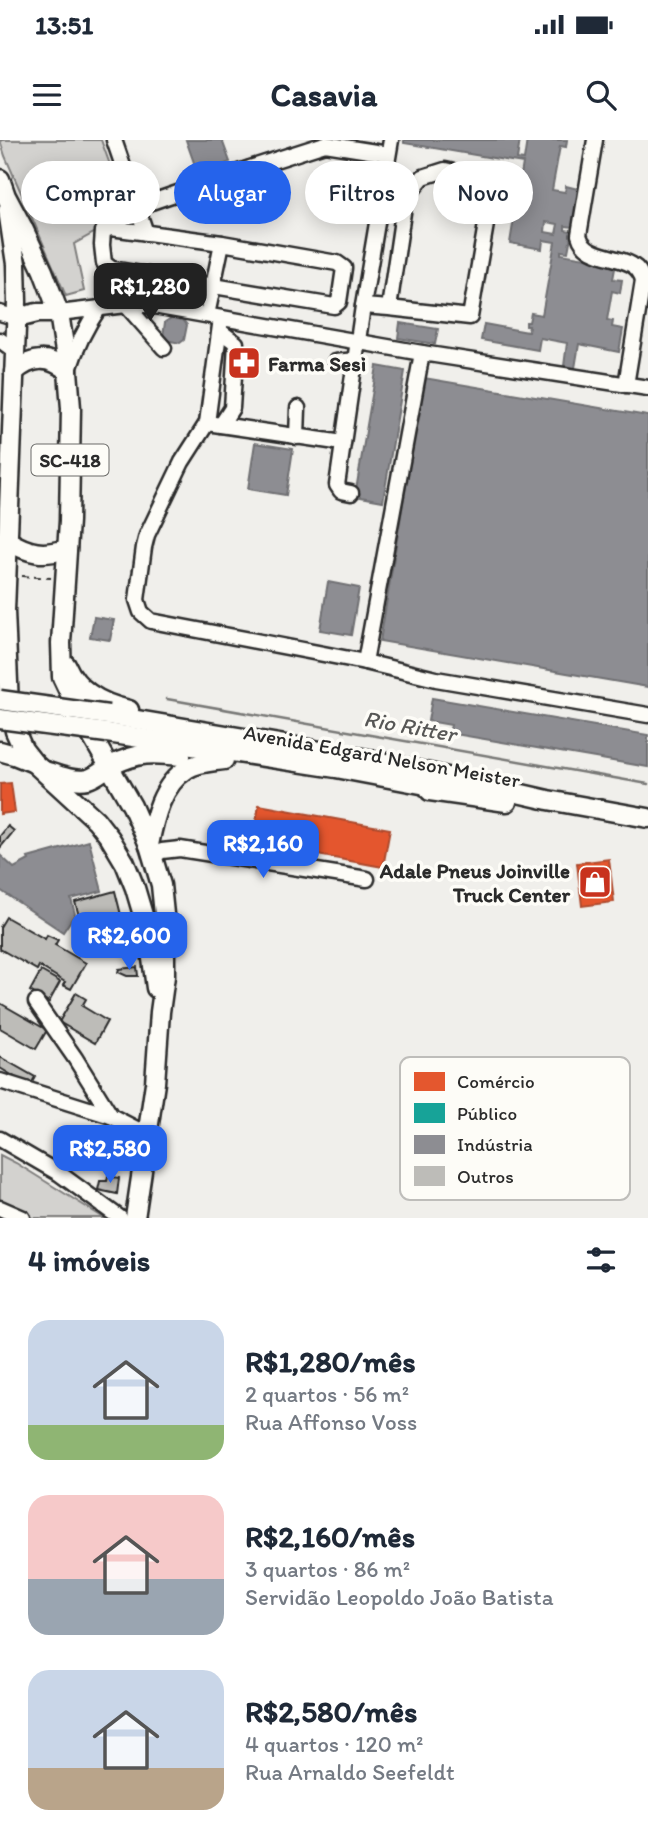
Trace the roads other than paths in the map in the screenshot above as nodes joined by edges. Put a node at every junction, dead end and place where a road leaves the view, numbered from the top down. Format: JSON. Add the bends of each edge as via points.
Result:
{"nodes":[{"id":1,"x":114,"y":140,"type":"edge"},
{"id":2,"x":595,"y":140,"type":"edge"},
{"id":3,"x":390,"y":147,"type":"edge"},
{"id":4,"x":121,"y":161,"type":"edge"},
{"id":5,"x":0,"y":179,"type":"edge"},
{"id":6,"x":6,"y":196,"type":"junction"},
{"id":7,"x":160,"y":200,"type":"edge"},
{"id":8,"x":143,"y":224,"type":"edge"},
{"id":9,"x":146,"y":233,"type":"junction"},
{"id":10,"x":222,"y":243,"type":"junction"},
{"id":11,"x":213,"y":285,"type":"junction"},
{"id":12,"x":126,"y":305,"type":"junction"},
{"id":13,"x":363,"y":306,"type":"junction"},
{"id":14,"x":99,"y":308,"type":"junction"},
{"id":15,"x":389,"y":308,"type":"junction"},
{"id":16,"x":59,"y":313,"type":"junction"},
{"id":17,"x":8,"y":316,"type":"edge"},
{"id":18,"x":216,"y":321,"type":"junction"},
{"id":19,"x":0,"y":340,"type":"edge"},
{"id":20,"x":359,"y":342,"type":"junction"},
{"id":21,"x":164,"y":348,"type":"dead end"},
{"id":22,"x":15,"y":351,"type":"junction"},
{"id":23,"x":422,"y":353,"type":"junction"},
{"id":24,"x":356,"y":360,"type":"junction"},
{"id":25,"x":335,"y":362,"type":"dead end"},
{"id":26,"x":68,"y":371,"type":"junction"},
{"id":27,"x":14,"y":372,"type":"junction"},
{"id":28,"x":626,"y":385,"type":"junction"},
{"id":29,"x":648,"y":388,"type":"edge"},
{"id":30,"x":298,"y":408,"type":"dead end"},
{"id":31,"x":214,"y":424,"type":"junction"},
{"id":32,"x":297,"y":437,"type":"junction"},
{"id":33,"x":343,"y":443,"type":"junction"},
{"id":34,"x":5,"y":464,"type":"edge"},
{"id":35,"x":5,"y":489,"type":"edge"},
{"id":36,"x":351,"y":493,"type":"dead end"},
{"id":37,"x":8,"y":541,"type":"junction"},
{"id":38,"x":67,"y":549,"type":"junction"},
{"id":39,"x":2,"y":616,"type":"edge"},
{"id":40,"x":61,"y":654,"type":"junction"},
{"id":41,"x":365,"y":662,"type":"junction"},
{"id":42,"x":0,"y":700,"type":"edge"},
{"id":43,"x":648,"y":715,"type":"edge"},
{"id":44,"x":0,"y":719,"type":"edge"},
{"id":45,"x":0,"y":751,"type":"edge"},
{"id":46,"x":224,"y":760,"type":"junction"},
{"id":47,"x":38,"y":766,"type":"junction"},
{"id":48,"x":109,"y":766,"type":"junction"},
{"id":49,"x":443,"y":776,"type":"junction"},
{"id":50,"x":507,"y":802,"type":"junction"},
{"id":51,"x":648,"y":818,"type":"edge"},
{"id":52,"x":648,"y":828,"type":"edge"},
{"id":53,"x":151,"y":851,"type":"junction"},
{"id":54,"x":125,"y":863,"type":"junction"},
{"id":55,"x":367,"y":879,"type":"dead end"},
{"id":56,"x":36,"y":1002,"type":"dead end"},
{"id":57,"x":160,"y":1012,"type":"junction"},
{"id":58,"x":0,"y":1081,"type":"edge"},
{"id":59,"x":111,"y":1116,"type":"junction"},
{"id":60,"x":148,"y":1135,"type":"junction"},
{"id":61,"x":0,"y":1139,"type":"edge"},
{"id":62,"x":0,"y":1208,"type":"edge"},
{"id":63,"x":23,"y":1218,"type":"edge"},
{"id":64,"x":120,"y":1218,"type":"edge"},
{"id":65,"x":135,"y":1218,"type":"edge"}],
"edges":[{"from":1,"to":4,"type":"street"},
{"from":2,"to":28,"type":"street","via":[[581,243],[635,265],[643,281]]},
{"from":3,"to":7,"type":"street","via":[[325,144]]},
{"from":3,"to":13,"type":"street"},
{"from":5,"to":6,"type":"main road","number":"SC-418"},
{"from":6,"to":16,"type":"main road","number":"SC-418"},
{"from":6,"to":17,"type":"main road","number":"SC-418","via":[[16,264]]},
{"from":8,"to":9,"type":"street"},
{"from":9,"to":10,"type":"street"},
{"from":9,"to":11,"type":"street","via":[[103,231],[104,263],[112,269]]},
{"from":10,"to":11,"type":"street"},
{"from":10,"to":11,"type":"street","via":[[337,263],[344,268],[339,302],[334,306]]},
{"from":11,"to":18,"type":"street"},
{"from":12,"to":14,"type":"street"},
{"from":12,"to":18,"type":"street","via":[[177,310]]},
{"from":12,"to":21,"type":"street"},
{"from":13,"to":15,"type":"street"},
{"from":13,"to":20,"type":"street"},
{"from":14,"to":16,"type":"street"},
{"from":14,"to":26,"type":"street","via":[[80,338]]},
{"from":15,"to":15,"type":"street","via":[[405,198],[423,177],[445,170],[472,176],[490,201],[470,317]]},
{"from":16,"to":17,"type":"main road"},
{"from":16,"to":26,"type":"main road","number":"SC-418"},
{"from":17,"to":22,"type":"main road","number":"SC-418"},
{"from":18,"to":20,"type":"street"},
{"from":18,"to":31,"type":"street"},
{"from":18,"to":31,"type":"street","via":[[236,343],[232,408]]},
{"from":19,"to":22,"type":"street"},
{"from":20,"to":23,"type":"street"},
{"from":20,"to":24,"type":"street"},
{"from":22,"to":27,"type":"main road","number":"SC-418"},
{"from":23,"to":28,"type":"street"},
{"from":23,"to":41,"type":"street"},
{"from":24,"to":25,"type":"street"},
{"from":24,"to":33,"type":"street"},
{"from":26,"to":27,"type":"main road","via":[[59,364],[35,360]]},
{"from":26,"to":38,"type":"main road","number":"SC-418"},
{"from":27,"to":34,"type":"main road","number":"SC-418"},
{"from":28,"to":29,"type":"street"},
{"from":30,"to":32,"type":"street"},
{"from":31,"to":32,"type":"street"},
{"from":31,"to":41,"type":"street","via":[[181,462],[147,535],[137,600],[141,612],[151,621]]},
{"from":32,"to":33,"type":"street"},
{"from":33,"to":36,"type":"street","via":[[337,485]]},
{"from":34,"to":35,"type":"main road","number":"SC-418"},
{"from":35,"to":37,"type":"main road","number":"SC-418"},
{"from":37,"to":38,"type":"main road","via":[[37,554]]},
{"from":37,"to":39,"type":"main road","number":"SC-418"},
{"from":38,"to":40,"type":"main road","number":"SC-418"},
{"from":39,"to":47,"type":"main road","number":"SC-418","via":[[9,706],[23,749]]},
{"from":40,"to":48,"type":"main road","number":"SC-418","via":[[62,677]]},
{"from":40,"to":49,"type":"main road","via":[[82,688],[119,708],[336,744]]},
{"from":41,"to":43,"type":"street","via":[[436,679]]},
{"from":42,"to":49,"type":"main road","name":"Avenida Edgard Nelson Meister","bridge":true,"via":[[313,749]]},
{"from":44,"to":50,"type":"main road","name":"Avenida Edgard Nelson Meister","bridge":true,"via":[[349,770]]},
{"from":45,"to":47,"type":"main road"},
{"from":46,"to":48,"type":"main road","via":[[151,753]]},
{"from":46,"to":50,"type":"main road"},
{"from":46,"to":53,"type":"main road","via":[[187,768],[173,782],[154,818]]},
{"from":47,"to":48,"type":"main road","via":[[72,779],[87,779]]},
{"from":47,"to":54,"type":"main road","via":[[96,820]]},
{"from":48,"to":53,"type":"main road"},
{"from":49,"to":51,"type":"main road","name":"Avenida Edgard Nelson Meister"},
{"from":50,"to":52,"type":"main road","name":"Avenida Edgard Nelson Meister"},
{"from":53,"to":54,"type":"main road","via":[[139,864]]},
{"from":53,"to":55,"type":"street","via":[[180,849]]},
{"from":53,"to":57,"type":"main road","via":[[165,924]]},
{"from":54,"to":57,"type":"main road","via":[[148,934]]},
{"from":56,"to":59,"type":"street"},
{"from":57,"to":60,"type":"main road"},
{"from":58,"to":59,"type":"street"},
{"from":59,"to":60,"type":"street"},
{"from":60,"to":65,"type":"main road"},
{"from":61,"to":64,"type":"street","via":[[60,1174]]},
{"from":62,"to":63,"type":"street"}]}
